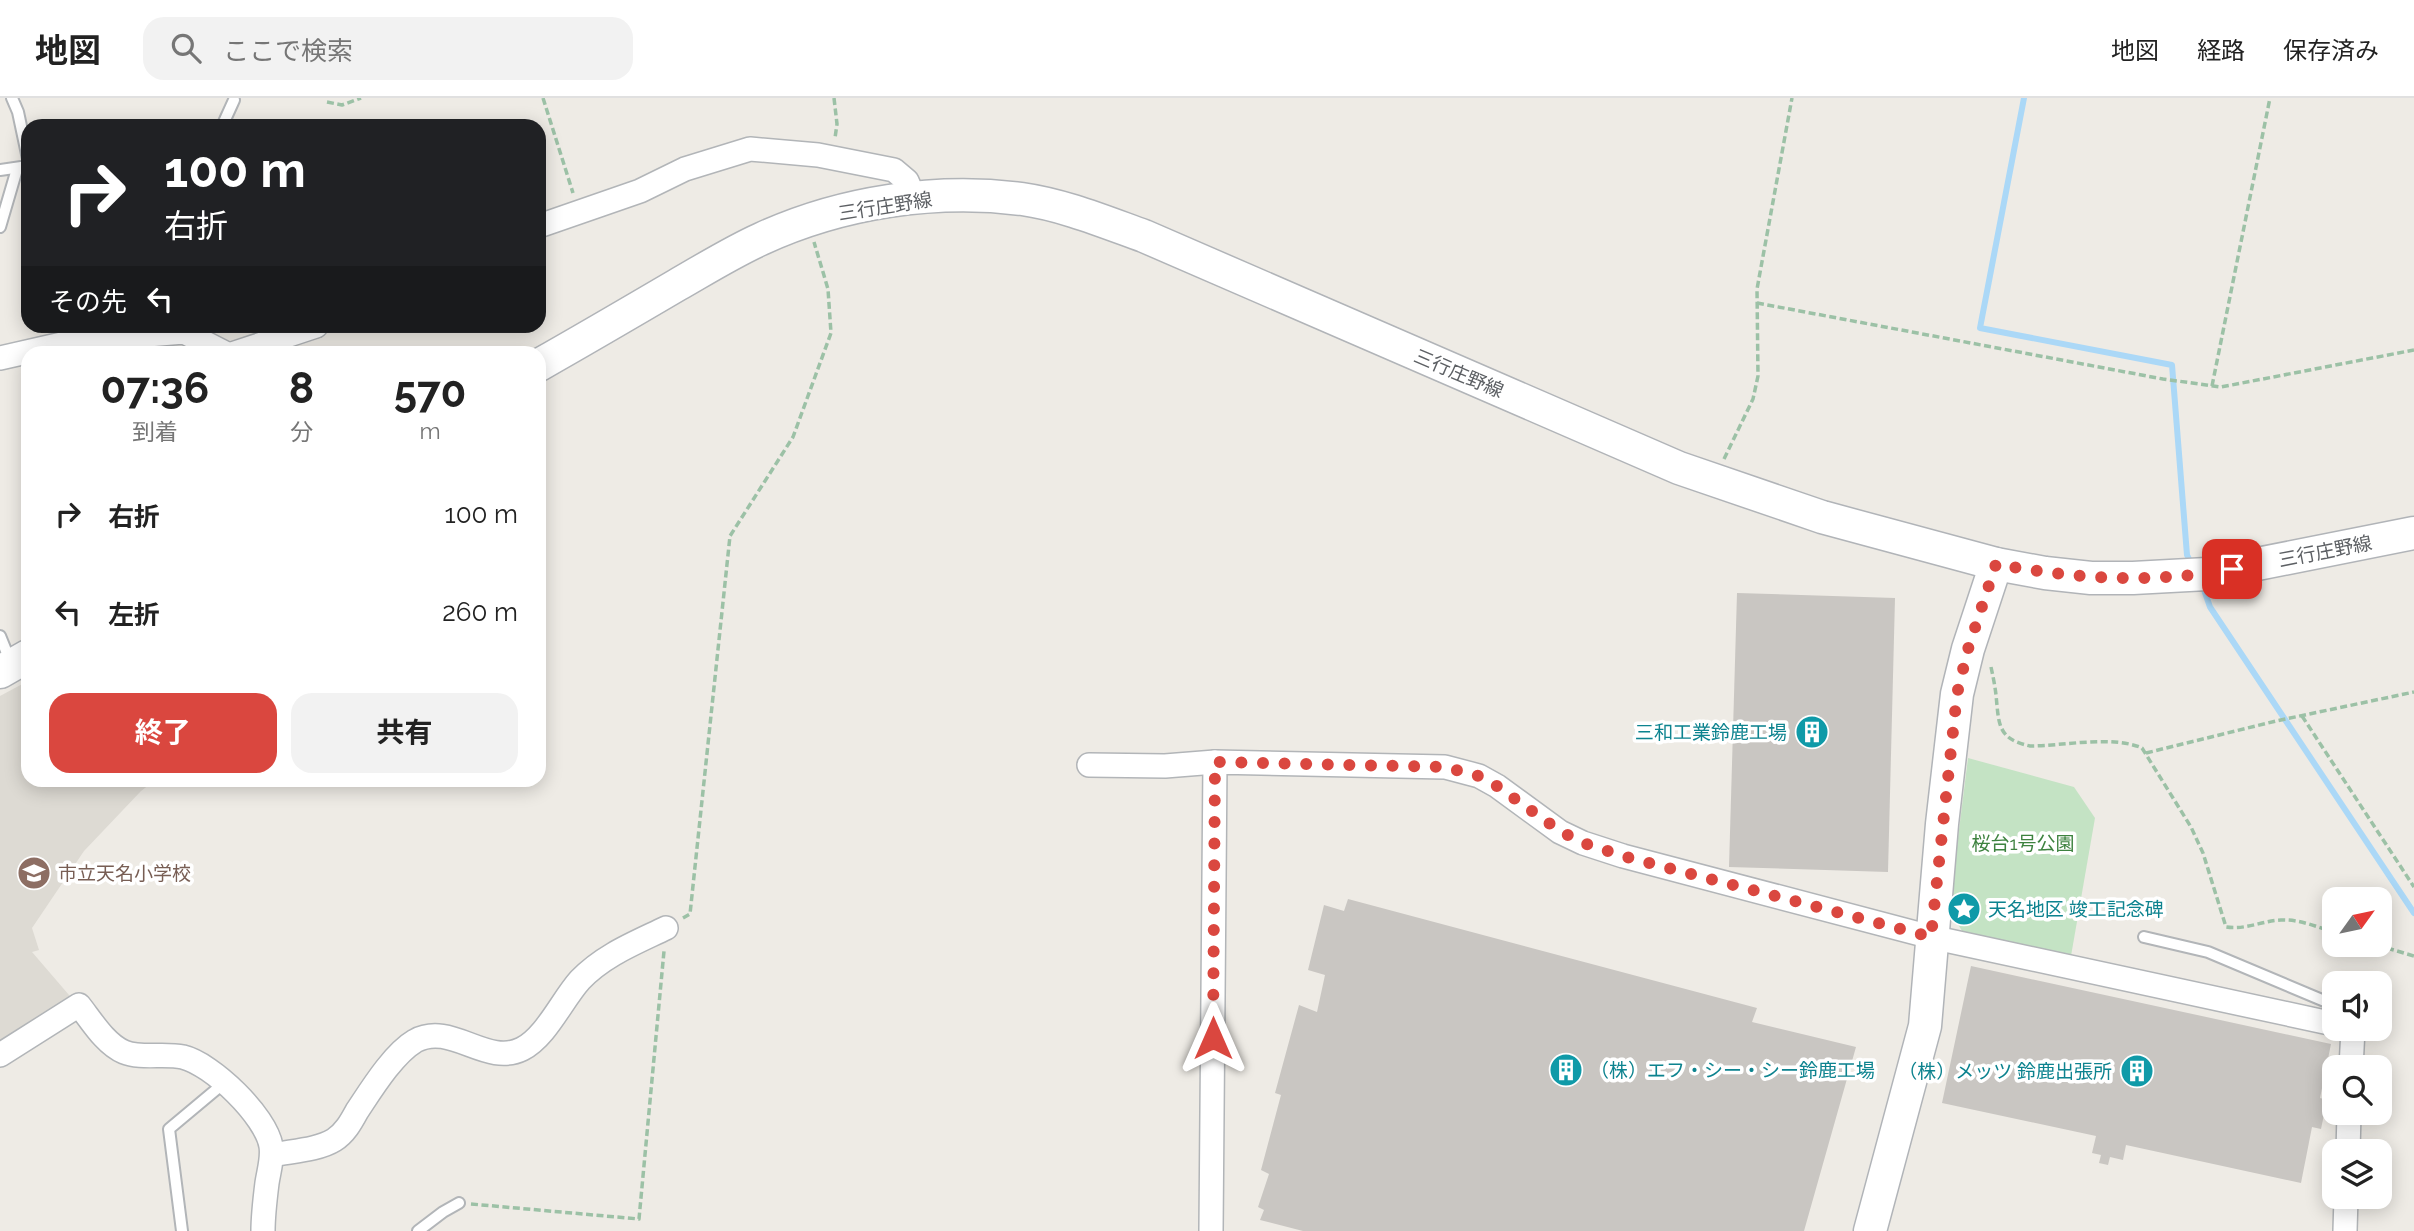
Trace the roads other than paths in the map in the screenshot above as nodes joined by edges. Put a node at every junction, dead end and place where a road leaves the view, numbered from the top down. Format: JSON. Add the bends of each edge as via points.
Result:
{"nodes":[{"id":1,"x":12,"y":98,"type":"edge"},
{"id":2,"x":234,"y":100,"type":"dead end"},
{"id":3,"x":226,"y":119,"type":"edge"},
{"id":4,"x":21,"y":126,"type":"edge"},
{"id":5,"x":21,"y":168,"type":"edge"},
{"id":6,"x":0,"y":170,"type":"edge"},
{"id":7,"x":21,"y":173,"type":"edge"},
{"id":8,"x":914,"y":197,"type":"junction"},
{"id":9,"x":546,"y":224,"type":"edge"},
{"id":10,"x":0,"y":227,"type":"edge"},
{"id":11,"x":148,"y":333,"type":"edge"},
{"id":12,"x":192,"y":333,"type":"edge"},
{"id":13,"x":294,"y":333,"type":"edge"},
{"id":14,"x":53,"y":346,"type":"edge"},
{"id":15,"x":216,"y":346,"type":"edge"},
{"id":16,"x":255,"y":346,"type":"edge"},
{"id":17,"x":21,"y":353,"type":"edge"},
{"id":18,"x":0,"y":358,"type":"edge"},
{"id":19,"x":546,"y":362,"type":"edge"},
{"id":20,"x":2414,"y":533,"type":"edge"},
{"id":21,"x":1996,"y":564,"type":"junction"},
{"id":22,"x":0,"y":636,"type":"edge"},
{"id":23,"x":13,"y":664,"type":"edge"},
{"id":24,"x":1215,"y":762,"type":"junction"},
{"id":25,"x":1089,"y":765,"type":"dead end"},
{"id":26,"x":666,"y":928,"type":"road end"},
{"id":27,"x":1931,"y":937,"type":"junction"},
{"id":28,"x":2144,"y":937,"type":"dead end"},
{"id":29,"x":2322,"y":1000,"type":"edge"},
{"id":30,"x":2322,"y":1021,"type":"edge"},
{"id":31,"x":0,"y":1055,"type":"edge"},
{"id":32,"x":224,"y":1083,"type":"junction"},
{"id":33,"x":272,"y":1155,"type":"junction"},
{"id":34,"x":459,"y":1203,"type":"road end"},
{"id":35,"x":2346,"y":1209,"type":"edge"},
{"id":36,"x":182,"y":1231,"type":"edge"},
{"id":37,"x":263,"y":1231,"type":"edge"},
{"id":38,"x":418,"y":1231,"type":"edge"},
{"id":39,"x":1211,"y":1231,"type":"edge"},
{"id":40,"x":1870,"y":1231,"type":"edge"},
{"id":41,"x":2345,"y":1231,"type":"edge"}],
"edges":[{"from":1,"to":4,"type":"lane"},
{"from":2,"to":3,"type":"lane"},
{"from":5,"to":6,"type":"lane"},
{"from":7,"to":10,"type":"lane"},
{"from":8,"to":9,"type":"street","via":[[907,181],[894,170],[818,155],[750,149],[685,169],[640,191]]},
{"from":8,"to":19,"type":"main road","name":"三行庄野線","via":[[841,211],[782,230],[739,250]]},
{"from":8,"to":21,"type":"main road","name":"三行庄野線","via":[[1023,200],[1119,227],[1679,468],[1822,517]]},
{"from":11,"to":14,"type":"street"},
{"from":12,"to":15,"type":"street"},
{"from":13,"to":16,"type":"street"},
{"from":17,"to":18,"type":"street"},
{"from":20,"to":21,"type":"main road","name":"三行庄野線","via":[[2192,575],[2091,578]]},
{"from":21,"to":27,"type":"main road","via":[[1957,694]]},
{"from":22,"to":23,"type":"lane"},
{"from":24,"to":25,"type":"street"},
{"from":24,"to":27,"type":"street","via":[[1445,767],[1479,776],[1583,843]]},
{"from":24,"to":39,"type":"street"},
{"from":26,"to":33,"type":"street","via":[[595,965],[535,1041],[523,1048],[511,1054],[447,1037],[415,1041],[394,1059],[342,1134],[323,1145]]},
{"from":27,"to":30,"type":"street"},
{"from":27,"to":40,"type":"main road","via":[[1925,1026]]},
{"from":28,"to":29,"type":"lane","via":[[2208,952]]},
{"from":31,"to":32,"type":"street","via":[[79,1005],[124,1052],[184,1058],[209,1069]]},
{"from":32,"to":33,"type":"street","via":[[259,1119]]},
{"from":32,"to":36,"type":"lane","via":[[169,1129]]},
{"from":33,"to":37,"type":"street"},
{"from":34,"to":38,"type":"lane"},
{"from":35,"to":41,"type":"street"}]}
